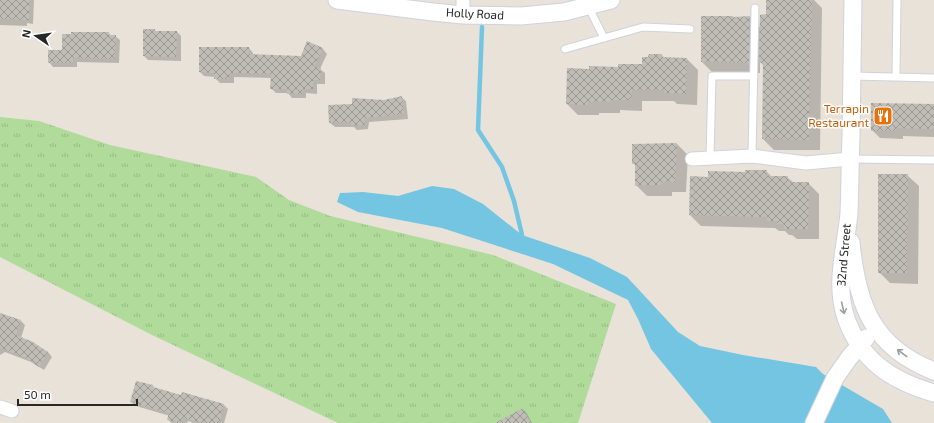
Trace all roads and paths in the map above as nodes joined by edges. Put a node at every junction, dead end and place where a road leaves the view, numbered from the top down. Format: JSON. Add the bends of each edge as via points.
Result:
{"nodes":[{"id":1,"x":337,"y":0,"type":"edge"},
{"id":2,"x":611,"y":0,"type":"edge"},
{"id":3,"x":853,"y":0,"type":"edge"},
{"id":4,"x":897,"y":0,"type":"edge"},
{"id":5,"x":588,"y":3,"type":"edge"},
{"id":6,"x":463,"y":7,"type":"edge"},
{"id":7,"x":755,"y":8,"type":"dead end"},
{"id":8,"x":690,"y":29,"type":"dead end"},
{"id":9,"x":604,"y":38,"type":"junction"},
{"id":10,"x":565,"y":49,"type":"dead end"},
{"id":11,"x":754,"y":76,"type":"junction"},
{"id":12,"x":852,"y":76,"type":"junction"},
{"id":13,"x":896,"y":77,"type":"junction"},
{"id":14,"x":934,"y":78,"type":"edge"},
{"id":15,"x":752,"y":156,"type":"junction"},
{"id":16,"x":710,"y":158,"type":"junction"},
{"id":17,"x":692,"y":159,"type":"dead end"},
{"id":18,"x":850,"y":159,"type":"junction"},
{"id":19,"x":934,"y":160,"type":"edge"},
{"id":20,"x":848,"y":213,"type":"junction"},
{"id":21,"x":875,"y":328,"type":"junction"},
{"id":22,"x":859,"y":346,"type":"junction"},
{"id":23,"x":934,"y":371,"type":"edge"},
{"id":24,"x":934,"y":392,"type":"edge"},
{"id":25,"x":814,"y":423,"type":"edge"}],
"edges":[{"from":1,"to":6,"type":"street","name":"Holly Road"},
{"from":2,"to":5,"type":"street","name":"Holly Road"},
{"from":3,"to":12,"type":"street","name":"32nd Street"},
{"from":4,"to":13,"type":"lane"},
{"from":5,"to":6,"type":"street","name":"Holly Road","via":[[564,12],[521,16]]},
{"from":5,"to":9,"type":"lane"},
{"from":7,"to":11,"type":"lane"},
{"from":8,"to":9,"type":"lane","via":[[643,27]]},
{"from":9,"to":10,"type":"lane"},
{"from":11,"to":15,"type":"lane"},
{"from":11,"to":16,"type":"lane","via":[[712,76]]},
{"from":12,"to":13,"type":"lane"},
{"from":12,"to":18,"type":"street","name":"32nd Street"},
{"from":13,"to":14,"type":"lane"},
{"from":15,"to":16,"type":"street"},
{"from":15,"to":18,"type":"street","via":[[806,163]]},
{"from":16,"to":17,"type":"street"},
{"from":18,"to":19,"type":"lane"},
{"from":18,"to":20,"type":"street","name":"32nd Street"},
{"from":20,"to":21,"type":"street","name":"32nd Street","via":[[857,282]]},
{"from":20,"to":22,"type":"street","name":"32nd Street","one_way":true,"via":[[840,289],[845,317]]},
{"from":21,"to":22,"type":"street"},
{"from":23,"to":21,"type":"street","name":"32nd Street","one_way":true,"via":[[916,364],[903,355]]},
{"from":22,"to":24,"type":"street","name":"32nd Street","via":[[889,374],[914,387]]},
{"from":22,"to":25,"type":"street","via":[[842,366]]}]}
